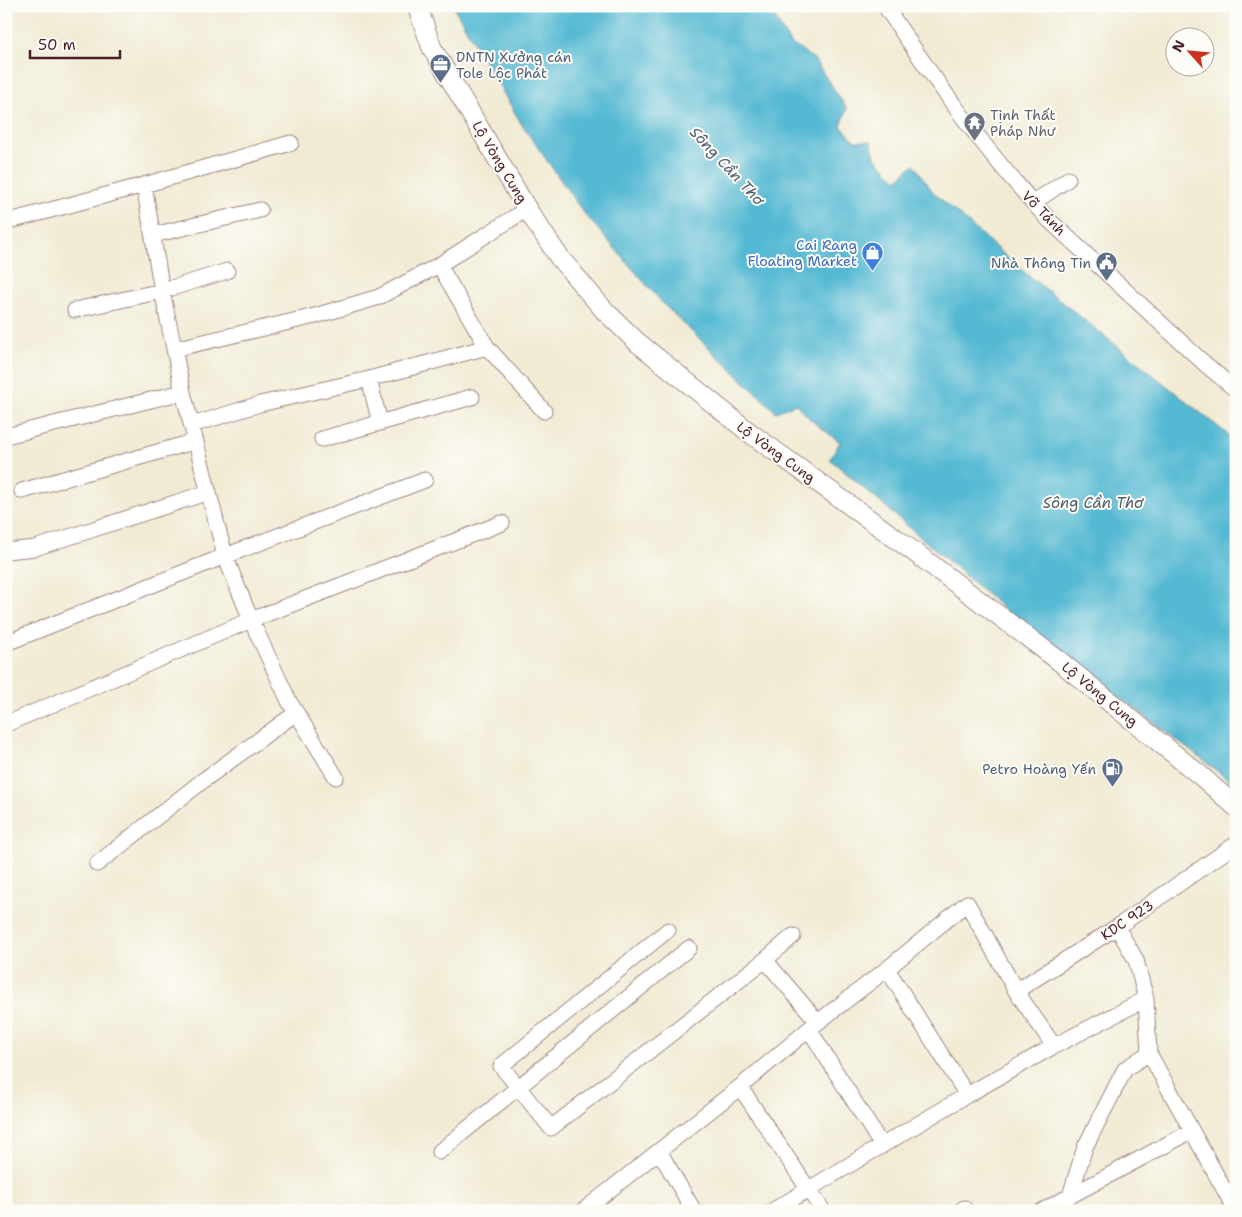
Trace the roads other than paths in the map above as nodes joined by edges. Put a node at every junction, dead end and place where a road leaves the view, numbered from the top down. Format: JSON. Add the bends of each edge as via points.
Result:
{"nodes":[{"id":1,"x":417,"y":6,"type":"edge"},
{"id":2,"x":885,"y":6,"type":"edge"},
{"id":3,"x":291,"y":143,"type":"dead end"},
{"id":4,"x":1068,"y":179,"type":"dead end"},
{"id":5,"x":144,"y":185,"type":"junction"},
{"id":6,"x":1033,"y":203,"type":"junction"},
{"id":7,"x":527,"y":209,"type":"junction"},
{"id":8,"x":260,"y":210,"type":"dead end"},
{"id":9,"x":6,"y":222,"type":"edge"},
{"id":10,"x":153,"y":235,"type":"junction"},
{"id":11,"x":439,"y":265,"type":"junction"},
{"id":12,"x":227,"y":271,"type":"dead end"},
{"id":13,"x":162,"y":290,"type":"junction"},
{"id":14,"x":75,"y":310,"type":"dead end"},
{"id":15,"x":487,"y":347,"type":"junction"},
{"id":16,"x":174,"y":349,"type":"junction"},
{"id":17,"x":369,"y":379,"type":"junction"},
{"id":18,"x":1236,"y":390,"type":"edge"},
{"id":19,"x":183,"y":392,"type":"junction"},
{"id":20,"x":472,"y":397,"type":"dead end"},
{"id":21,"x":544,"y":411,"type":"dead end"},
{"id":22,"x":380,"y":424,"type":"junction"},
{"id":23,"x":192,"y":425,"type":"junction"},
{"id":24,"x":6,"y":436,"type":"edge"},
{"id":25,"x":322,"y":438,"type":"dead end"},
{"id":26,"x":196,"y":441,"type":"junction"},
{"id":27,"x":425,"y":480,"type":"dead end"},
{"id":28,"x":22,"y":491,"type":"dead end"},
{"id":29,"x":209,"y":492,"type":"junction"},
{"id":30,"x":502,"y":523,"type":"dead end"},
{"id":31,"x":6,"y":552,"type":"edge"},
{"id":32,"x":224,"y":556,"type":"junction"},
{"id":33,"x":251,"y":620,"type":"junction"},
{"id":34,"x":6,"y":643,"type":"edge"},
{"id":35,"x":296,"y":714,"type":"junction"},
{"id":36,"x":6,"y":724,"type":"edge"},
{"id":37,"x":336,"y":778,"type":"dead end"},
{"id":38,"x":1236,"y":807,"type":"edge"},
{"id":39,"x":1236,"y":844,"type":"edge"},
{"id":40,"x":97,"y":864,"type":"dead end"},
{"id":41,"x":1117,"y":928,"type":"junction"},
{"id":42,"x":668,"y":930,"type":"dead end"},
{"id":43,"x":793,"y":936,"type":"dead end"},
{"id":44,"x":689,"y":948,"type":"dead end"},
{"id":45,"x":765,"y":960,"type":"junction"},
{"id":46,"x":887,"y":968,"type":"junction"},
{"id":47,"x":1016,"y":991,"type":"junction"},
{"id":48,"x":1146,"y":999,"type":"junction"},
{"id":49,"x":813,"y":1026,"type":"junction"},
{"id":50,"x":1054,"y":1046,"type":"junction"},
{"id":51,"x":1149,"y":1053,"type":"junction"},
{"id":52,"x":740,"y":1087,"type":"junction"},
{"id":53,"x":518,"y":1088,"type":"junction"},
{"id":54,"x":967,"y":1095,"type":"junction"},
{"id":55,"x":1192,"y":1131,"type":"junction"},
{"id":56,"x":882,"y":1146,"type":"junction"},
{"id":57,"x":659,"y":1151,"type":"junction"},
{"id":58,"x":440,"y":1152,"type":"dead end"},
{"id":59,"x":809,"y":1189,"type":"junction"},
{"id":60,"x":1070,"y":1196,"type":"junction"},
{"id":61,"x":583,"y":1211,"type":"edge"},
{"id":62,"x":694,"y":1211,"type":"edge"},
{"id":63,"x":772,"y":1211,"type":"edge"},
{"id":64,"x":823,"y":1211,"type":"edge"},
{"id":65,"x":1042,"y":1211,"type":"edge"},
{"id":66,"x":1236,"y":1211,"type":"edge"}],
"edges":[{"from":1,"to":7,"type":"main road","name":"Lộ Vòng Cung","via":[[432,48]]},
{"from":2,"to":6,"type":"street","name":"Võ Tánh","via":[[947,97]]},
{"from":3,"to":5,"type":"street"},
{"from":4,"to":6,"type":"street"},
{"from":5,"to":9,"type":"street"},
{"from":5,"to":10,"type":"street"},
{"from":6,"to":18,"type":"street","name":"Võ Tánh"},
{"from":7,"to":11,"type":"street"},
{"from":7,"to":38,"type":"main road","name":"Lộ Vòng Cung","via":[[559,257],[604,310],[658,360],[750,434],[1058,660]]},
{"from":8,"to":10,"type":"street"},
{"from":10,"to":13,"type":"street"},
{"from":11,"to":15,"type":"street"},
{"from":11,"to":16,"type":"street","via":[[379,297],[315,316]]},
{"from":12,"to":13,"type":"street"},
{"from":13,"to":14,"type":"street"},
{"from":13,"to":16,"type":"street"},
{"from":15,"to":17,"type":"street"},
{"from":15,"to":21,"type":"street"},
{"from":16,"to":19,"type":"street"},
{"from":17,"to":22,"type":"street"},
{"from":17,"to":23,"type":"street","via":[[260,404]]},
{"from":19,"to":23,"type":"street"},
{"from":19,"to":24,"type":"street"},
{"from":20,"to":22,"type":"street"},
{"from":22,"to":25,"type":"street"},
{"from":23,"to":26,"type":"street"},
{"from":26,"to":28,"type":"street"},
{"from":26,"to":29,"type":"street"},
{"from":27,"to":32,"type":"street"},
{"from":29,"to":31,"type":"street","via":[[35,548]]},
{"from":29,"to":32,"type":"street"},
{"from":30,"to":33,"type":"street"},
{"from":32,"to":33,"type":"street"},
{"from":32,"to":34,"type":"street"},
{"from":33,"to":35,"type":"street"},
{"from":33,"to":36,"type":"street"},
{"from":35,"to":37,"type":"street"},
{"from":35,"to":40,"type":"street","via":[[205,779]]},
{"from":39,"to":41,"type":"street","name":"KDC 923"},
{"from":41,"to":47,"type":"street","name":"KDC 923"},
{"from":41,"to":48,"type":"street","via":[[1136,960]]},
{"from":42,"to":53,"type":"street","via":[[501,1066]]},
{"from":43,"to":45,"type":"street"},
{"from":44,"to":53,"type":"street"},
{"from":45,"to":49,"type":"street"},
{"from":45,"to":53,"type":"street","via":[[551,1128]]},
{"from":46,"to":47,"type":"street","via":[[967,902]]},
{"from":46,"to":49,"type":"street"},
{"from":46,"to":54,"type":"street"},
{"from":47,"to":50,"type":"street"},
{"from":48,"to":50,"type":"street"},
{"from":48,"to":51,"type":"street"},
{"from":49,"to":52,"type":"street"},
{"from":49,"to":56,"type":"street"},
{"from":50,"to":54,"type":"street"},
{"from":51,"to":55,"type":"street"},
{"from":51,"to":60,"type":"street","via":[[1125,1069],[1085,1147]]},
{"from":52,"to":57,"type":"street"},
{"from":52,"to":59,"type":"street"},
{"from":53,"to":58,"type":"street"},
{"from":54,"to":56,"type":"street"},
{"from":55,"to":60,"type":"street"},
{"from":55,"to":66,"type":"street"},
{"from":56,"to":59,"type":"street"},
{"from":57,"to":61,"type":"street"},
{"from":57,"to":62,"type":"street"},
{"from":59,"to":63,"type":"street"},
{"from":59,"to":64,"type":"street"},
{"from":60,"to":65,"type":"street"}]}
